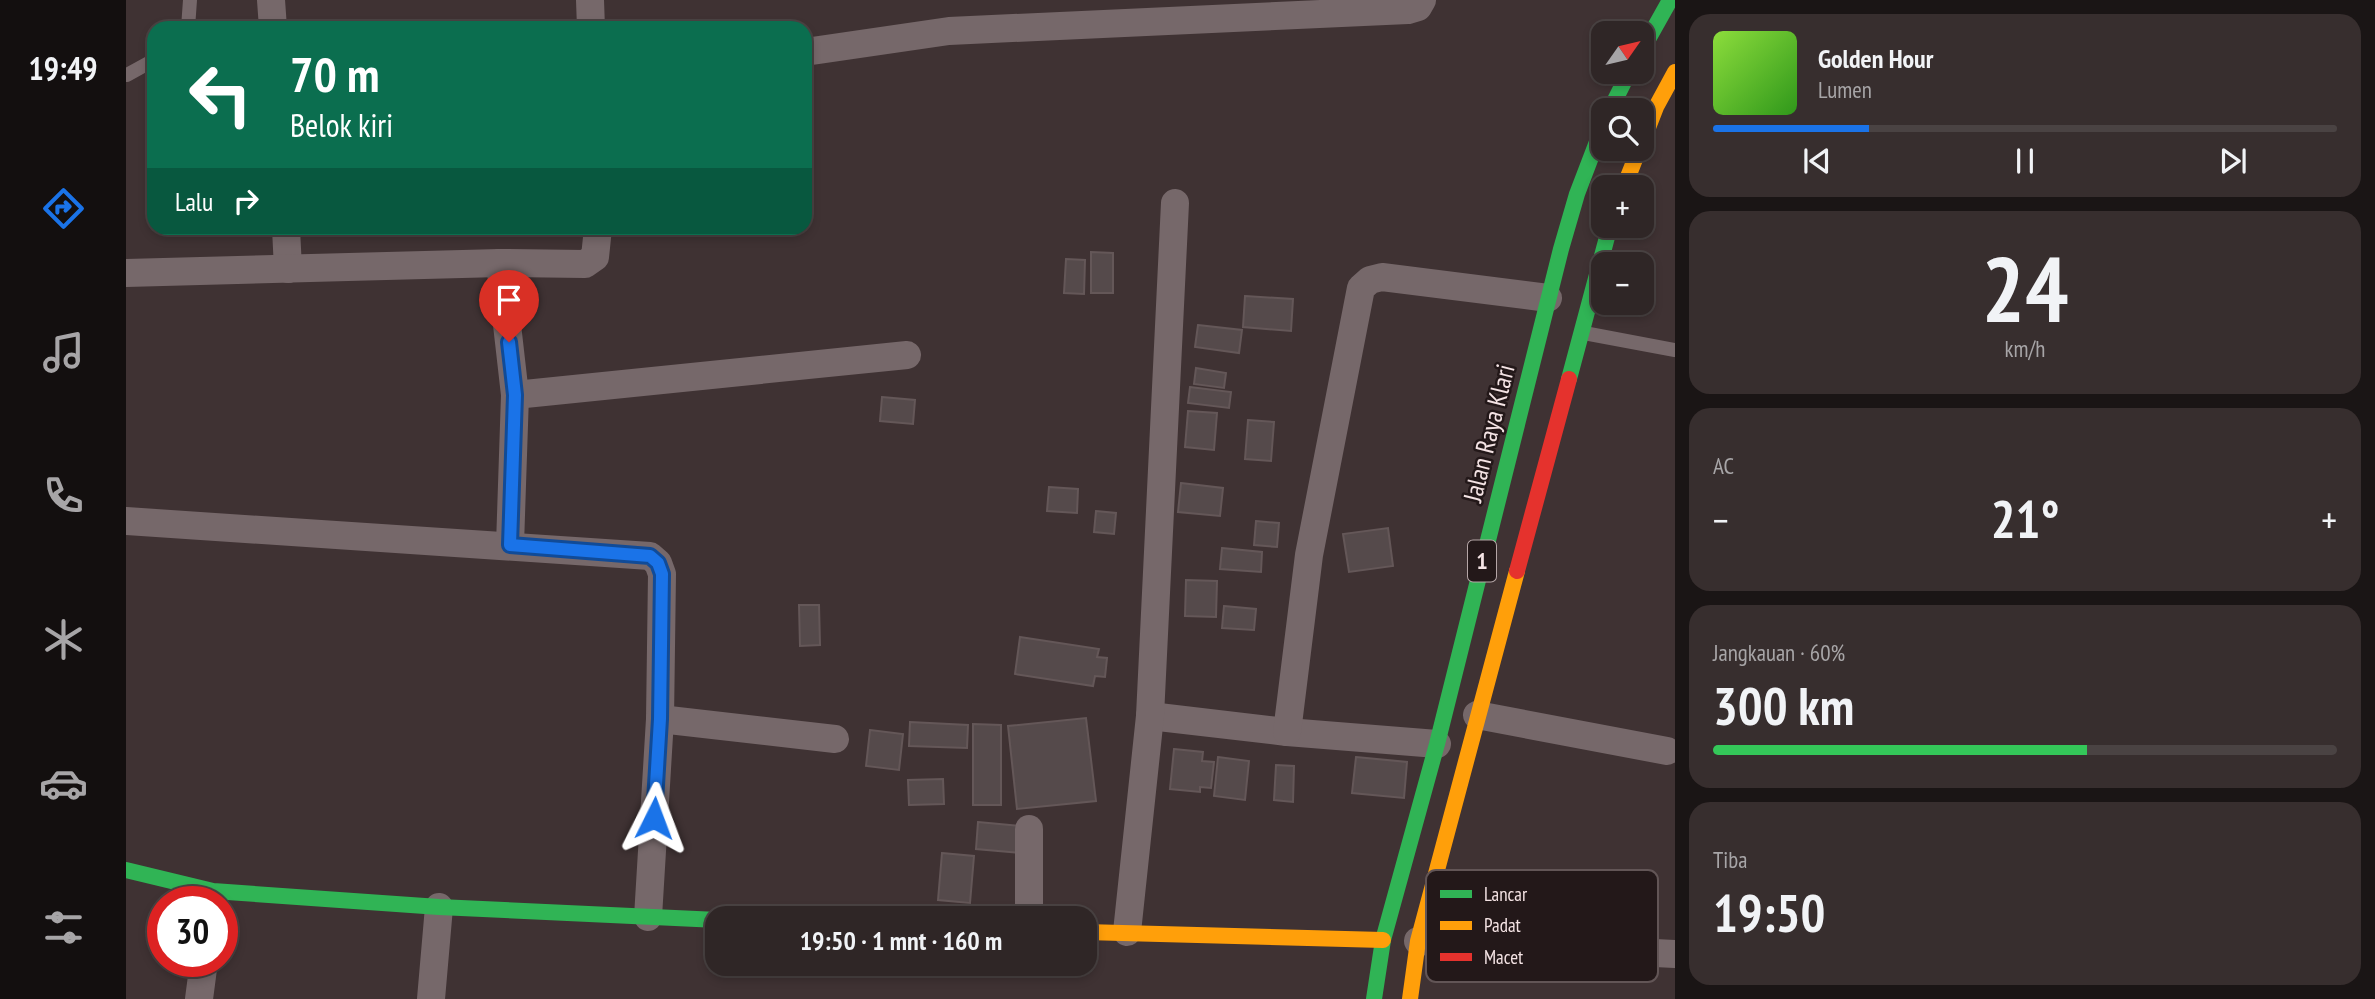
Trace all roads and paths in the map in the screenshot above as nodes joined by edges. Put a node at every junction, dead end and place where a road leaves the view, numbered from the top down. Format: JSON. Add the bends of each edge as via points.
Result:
{"nodes":[{"id":1,"x":190,"y":0,"type":"edge"},
{"id":2,"x":271,"y":0,"type":"edge"},
{"id":3,"x":590,"y":0,"type":"edge"},
{"id":4,"x":1422,"y":0,"type":"edge"},
{"id":5,"x":1670,"y":0,"type":"edge"},
{"id":6,"x":188,"y":21,"type":"edge"},
{"id":7,"x":272,"y":21,"type":"edge"},
{"id":8,"x":591,"y":21,"type":"edge"},
{"id":9,"x":1654,"y":29,"type":"edge"},
{"id":10,"x":812,"y":51,"type":"edge"},
{"id":11,"x":147,"y":64,"type":"edge"},
{"id":12,"x":1675,"y":72,"type":"edge"},
{"id":13,"x":127,"y":75,"type":"edge"},
{"id":14,"x":1654,"y":112,"type":"edge"},
{"id":15,"x":1591,"y":158,"type":"edge"},
{"id":16,"x":1175,"y":203,"type":"dead end"},
{"id":17,"x":286,"y":235,"type":"edge"},
{"id":18,"x":597,"y":235,"type":"edge"},
{"id":19,"x":1607,"y":238,"type":"edge"},
{"id":20,"x":500,"y":263,"type":"junction"},
{"id":21,"x":288,"y":269,"type":"junction"},
{"id":22,"x":126,"y":273,"type":"edge"},
{"id":23,"x":1548,"y":298,"type":"junction"},
{"id":24,"x":1580,"y":332,"type":"junction"},
{"id":25,"x":1675,"y":350,"type":"edge"},
{"id":26,"x":907,"y":355,"type":"dead end"},
{"id":27,"x":515,"y":395,"type":"junction"},
{"id":28,"x":126,"y":521,"type":"edge"},
{"id":29,"x":510,"y":545,"type":"junction"},
{"id":30,"x":1477,"y":715,"type":"junction"},
{"id":31,"x":1150,"y":716,"type":"junction"},
{"id":32,"x":660,"y":719,"type":"junction"},
{"id":33,"x":1287,"y":732,"type":"junction"},
{"id":34,"x":835,"y":738,"type":"dead end"},
{"id":35,"x":1437,"y":744,"type":"junction"},
{"id":36,"x":1667,"y":751,"type":"dead end"},
{"id":37,"x":1029,"y":829,"type":"dead end"},
{"id":38,"x":127,"y":869,"type":"edge"},
{"id":39,"x":1437,"y":870,"type":"edge"},
{"id":40,"x":181,"y":886,"type":"edge"},
{"id":41,"x":238,"y":897,"type":"edge"},
{"id":42,"x":1029,"y":906,"type":"edge"},
{"id":43,"x":439,"y":907,"type":"junction"},
{"id":44,"x":1426,"y":910,"type":"edge"},
{"id":45,"x":648,"y":917,"type":"junction"},
{"id":46,"x":705,"y":919,"type":"edge"},
{"id":47,"x":1097,"y":932,"type":"edge"},
{"id":48,"x":1127,"y":932,"type":"junction"},
{"id":49,"x":1383,"y":940,"type":"junction"},
{"id":50,"x":1418,"y":941,"type":"junction"},
{"id":51,"x":1426,"y":941,"type":"edge"},
{"id":52,"x":202,"y":977,"type":"edge"},
{"id":53,"x":199,"y":999,"type":"edge"},
{"id":54,"x":431,"y":999,"type":"edge"},
{"id":55,"x":1374,"y":999,"type":"edge"},
{"id":56,"x":1410,"y":999,"type":"edge"}],
"edges":[{"from":1,"to":6,"type":"lane"},
{"from":2,"to":7,"type":"street"},
{"from":3,"to":8,"type":"street"},
{"from":4,"to":10,"type":"street","via":[[1408,10],[948,31]]},
{"from":5,"to":9,"type":"main road"},
{"from":11,"to":13,"type":"lane"},
{"from":12,"to":14,"type":"main road"},
{"from":15,"to":23,"type":"main road","name":"Jalan Raya Klari","number":"1"},
{"from":16,"to":31,"type":"street"},
{"from":17,"to":21,"type":"street"},
{"from":18,"to":20,"type":"street","via":[[595,257],[585,264]]},
{"from":19,"to":24,"type":"main road","number":"1"},
{"from":20,"to":21,"type":"street"},
{"from":20,"to":27,"type":"street"},
{"from":21,"to":22,"type":"street"},
{"from":23,"to":33,"type":"street","via":[[1382,277],[1361,288],[1309,555]]},
{"from":23,"to":35,"type":"main road","name":"Jalan Raya Klari","number":"1"},
{"from":24,"to":25,"type":"lane"},
{"from":24,"to":30,"type":"main road","number":"1"},
{"from":26,"to":27,"type":"street"},
{"from":27,"to":29,"type":"street"},
{"from":28,"to":29,"type":"street"},
{"from":29,"to":32,"type":"street","via":[[650,556],[658,563],[662,574]]},
{"from":30,"to":36,"type":"street"},
{"from":30,"to":39,"type":"main road","number":"1"},
{"from":31,"to":33,"type":"street"},
{"from":31,"to":48,"type":"street"},
{"from":32,"to":34,"type":"street"},
{"from":32,"to":45,"type":"street"},
{"from":33,"to":35,"type":"street"},
{"from":35,"to":49,"type":"main road","name":"Jalan Raya Klari","number":"1"},
{"from":37,"to":42,"type":"street"},
{"from":38,"to":40,"type":"main road"},
{"from":41,"to":43,"type":"main road"},
{"from":43,"to":45,"type":"main road"},
{"from":43,"to":54,"type":"street"},
{"from":44,"to":50,"type":"main road","number":"1"},
{"from":45,"to":46,"type":"main road"},
{"from":47,"to":48,"type":"main road"},
{"from":48,"to":49,"type":"main road"},
{"from":49,"to":55,"type":"main road","name":"Jalan Raya Klari","number":"1"},
{"from":50,"to":51,"type":"street"},
{"from":50,"to":56,"type":"main road","number":"1"},
{"from":52,"to":53,"type":"street"}]}
